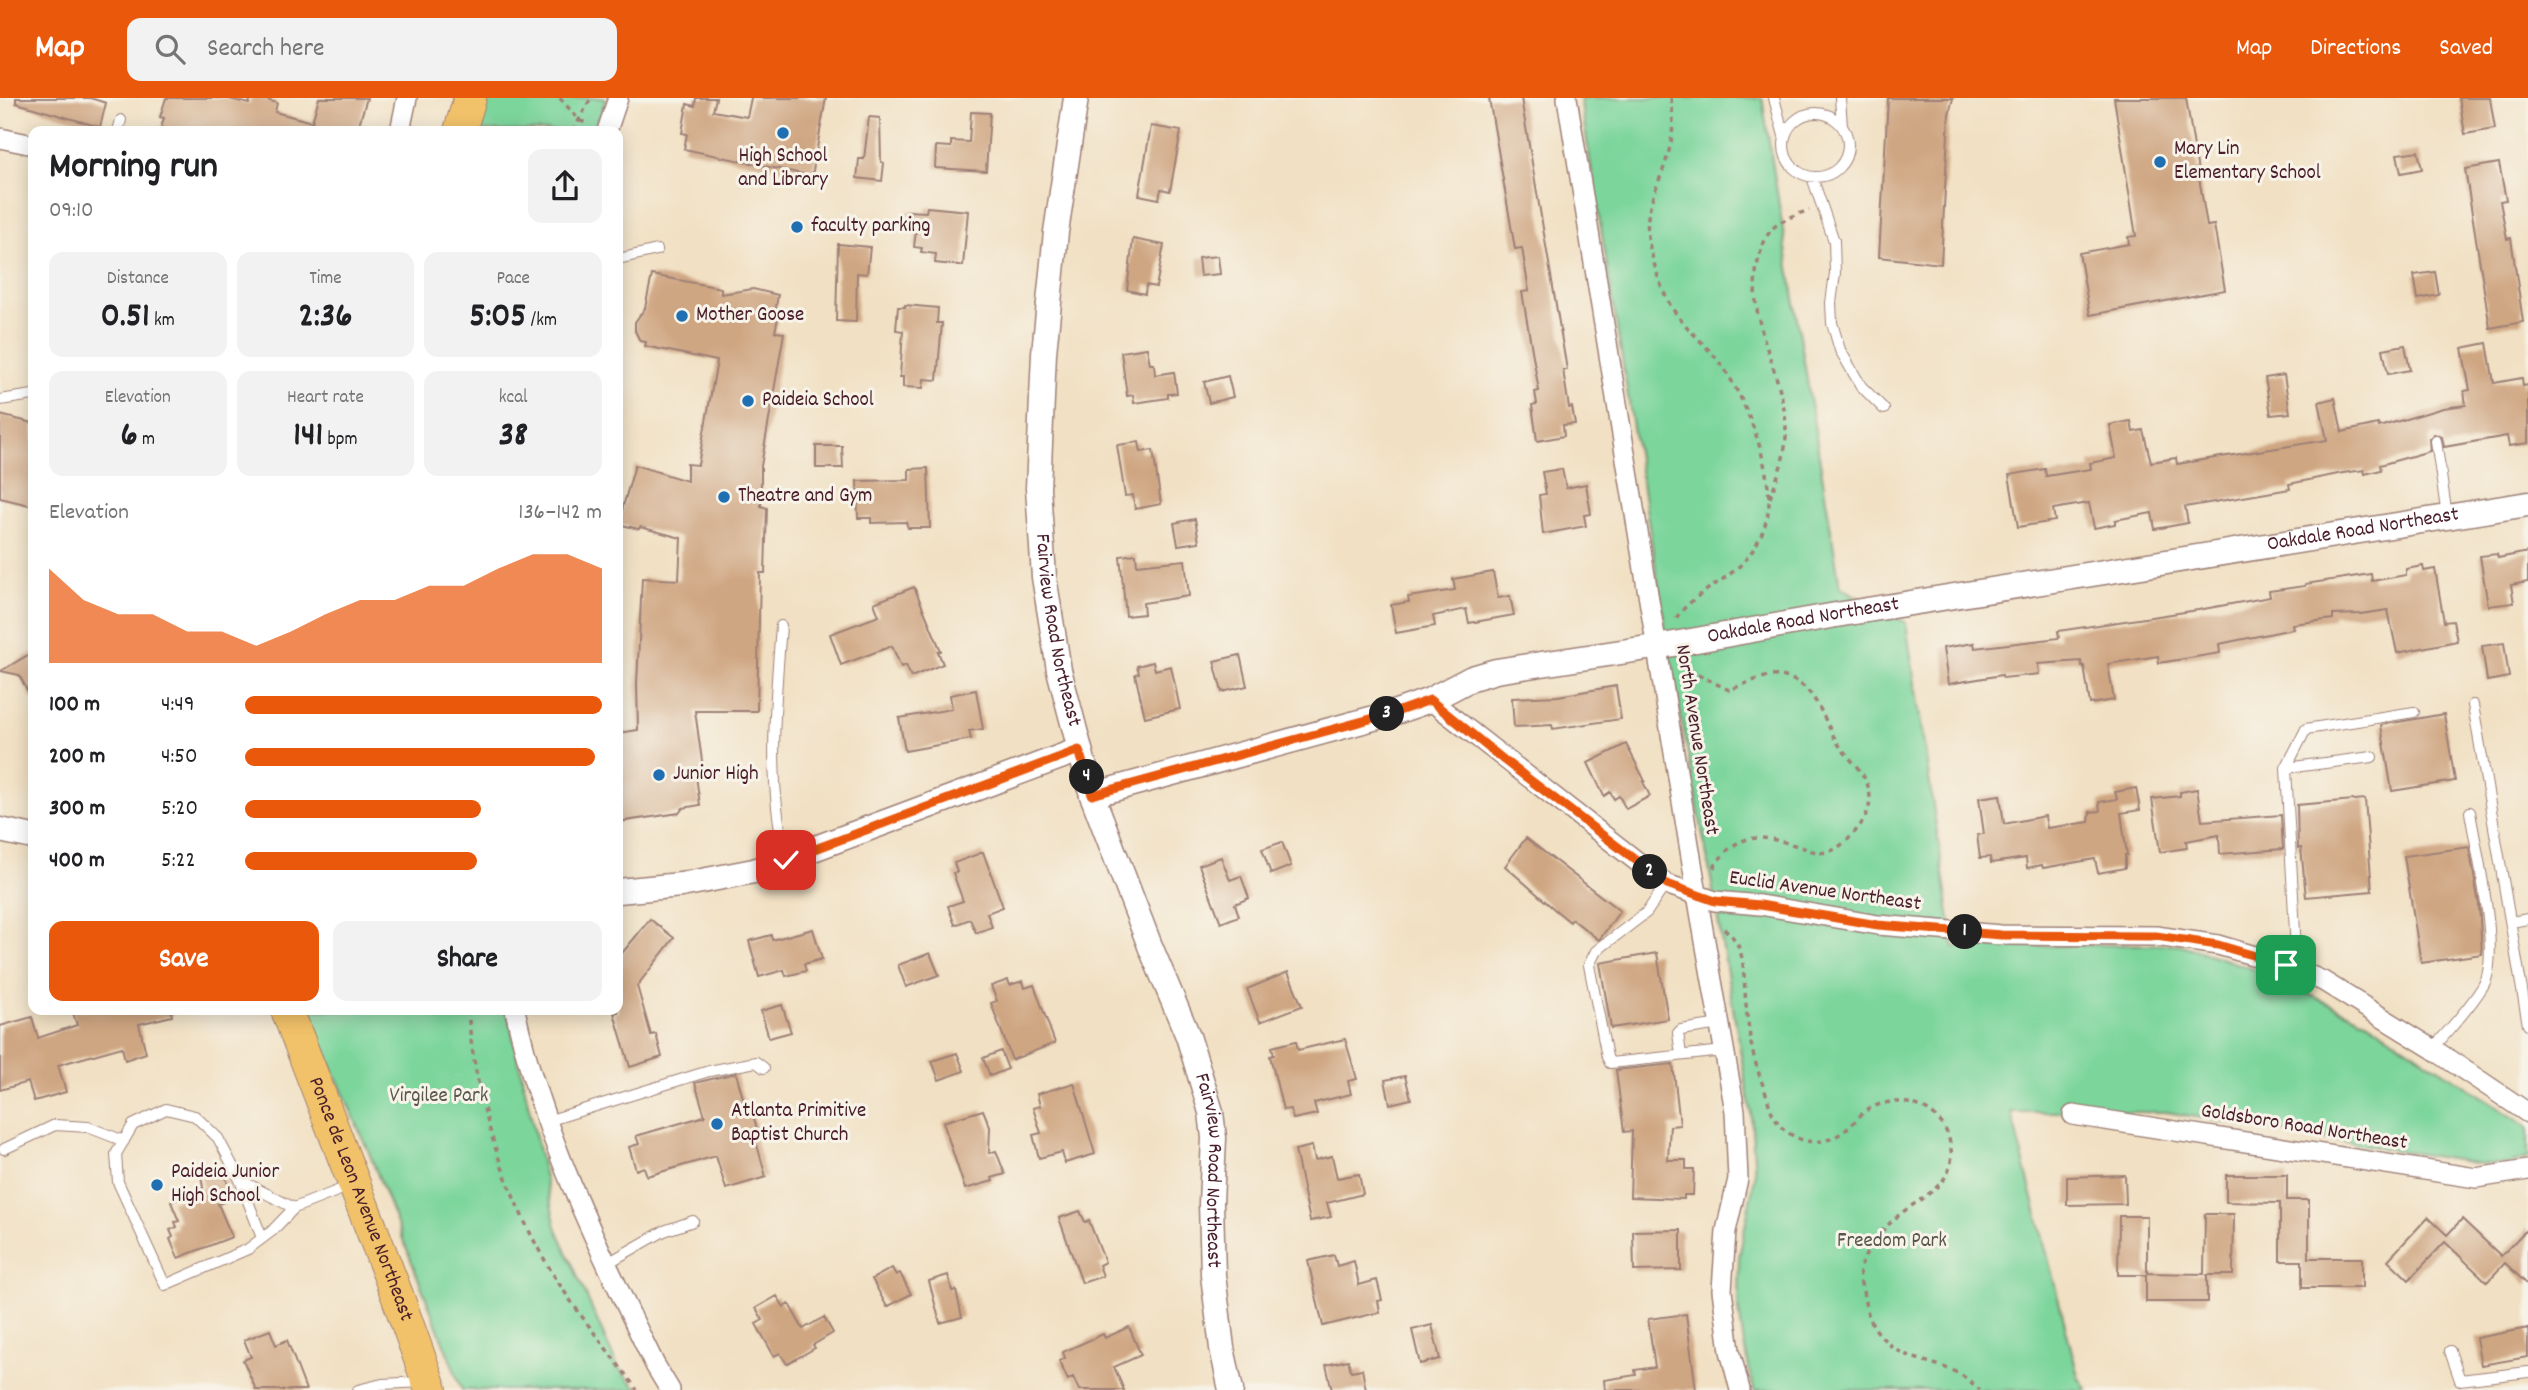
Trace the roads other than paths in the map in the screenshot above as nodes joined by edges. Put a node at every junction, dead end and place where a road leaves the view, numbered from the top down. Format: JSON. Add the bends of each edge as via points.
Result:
{"nodes":[{"id":1,"x":407,"y":98,"type":"edge"},
{"id":2,"x":470,"y":98,"type":"edge"},
{"id":3,"x":618,"y":98,"type":"edge"},
{"id":4,"x":1076,"y":98,"type":"edge"},
{"id":5,"x":1567,"y":98,"type":"edge"},
{"id":6,"x":1774,"y":98,"type":"edge"},
{"id":7,"x":1840,"y":98,"type":"edge"},
{"id":8,"x":121,"y":120,"type":"dead end"},
{"id":9,"x":119,"y":126,"type":"edge"},
{"id":10,"x":401,"y":126,"type":"edge"},
{"id":11,"x":462,"y":126,"type":"edge"},
{"id":12,"x":600,"y":126,"type":"edge"},
{"id":13,"x":1842,"y":126,"type":"junction"},
{"id":14,"x":1784,"y":136,"type":"junction"},
{"id":15,"x":0,"y":138,"type":"edge"},
{"id":16,"x":28,"y":144,"type":"edge"},
{"id":17,"x":1812,"y":177,"type":"junction"},
{"id":18,"x":657,"y":250,"type":"dead end"},
{"id":19,"x":623,"y":258,"type":"edge"},
{"id":20,"x":28,"y":396,"type":"edge"},
{"id":21,"x":0,"y":400,"type":"edge"},
{"id":22,"x":1884,"y":409,"type":"dead end"},
{"id":23,"x":2436,"y":441,"type":"dead end"},
{"id":24,"x":2528,"y":504,"type":"edge"},
{"id":25,"x":2447,"y":517,"type":"junction"},
{"id":26,"x":781,"y":626,"type":"dead end"},
{"id":27,"x":1658,"y":647,"type":"junction"},
{"id":28,"x":1430,"y":700,"type":"junction"},
{"id":29,"x":2473,"y":705,"type":"dead end"},
{"id":30,"x":2414,"y":712,"type":"dead end"},
{"id":31,"x":1079,"y":750,"type":"junction"},
{"id":32,"x":2372,"y":757,"type":"dead end"},
{"id":33,"x":2286,"y":768,"type":"junction"},
{"id":34,"x":1092,"y":795,"type":"junction"},
{"id":35,"x":2470,"y":812,"type":"dead end"},
{"id":36,"x":0,"y":830,"type":"edge"},
{"id":37,"x":28,"y":836,"type":"edge"},
{"id":38,"x":786,"y":860,"type":"junction"},
{"id":39,"x":1667,"y":884,"type":"junction"},
{"id":40,"x":623,"y":890,"type":"edge"},
{"id":41,"x":1697,"y":895,"type":"junction"},
{"id":42,"x":2528,"y":919,"type":"edge"},
{"id":43,"x":2511,"y":922,"type":"junction"},
{"id":44,"x":2297,"y":969,"type":"junction"},
{"id":45,"x":289,"y":1015,"type":"edge"},
{"id":46,"x":515,"y":1015,"type":"edge"},
{"id":47,"x":1720,"y":1024,"type":"junction"},
{"id":48,"x":2528,"y":1025,"type":"edge"},
{"id":49,"x":2433,"y":1049,"type":"junction"},
{"id":50,"x":1724,"y":1051,"type":"junction"},
{"id":51,"x":1681,"y":1055,"type":"junction"},
{"id":52,"x":764,"y":1068,"type":"dead end"},
{"id":53,"x":2528,"y":1112,"type":"edge"},
{"id":54,"x":2073,"y":1115,"type":"dead end"},
{"id":55,"x":547,"y":1121,"type":"junction"},
{"id":56,"x":124,"y":1141,"type":"junction"},
{"id":57,"x":4,"y":1149,"type":"dead end"},
{"id":58,"x":2528,"y":1170,"type":"edge"},
{"id":59,"x":240,"y":1180,"type":"junction"},
{"id":60,"x":354,"y":1185,"type":"junction"},
{"id":61,"x":294,"y":1208,"type":"junction"},
{"id":62,"x":693,"y":1221,"type":"dead end"},
{"id":63,"x":262,"y":1238,"type":"junction"},
{"id":64,"x":606,"y":1264,"type":"junction"},
{"id":65,"x":2450,"y":1351,"type":"dead end"},
{"id":66,"x":2528,"y":1372,"type":"edge"},
{"id":67,"x":430,"y":1386,"type":"edge"},
{"id":68,"x":358,"y":1390,"type":"edge"},
{"id":69,"x":670,"y":1390,"type":"edge"},
{"id":70,"x":1231,"y":1390,"type":"edge"},
{"id":71,"x":1740,"y":1390,"type":"edge"}],
"edges":[{"from":1,"to":10,"type":"street"},
{"from":2,"to":11,"type":"highway"},
{"from":3,"to":12,"type":"street"},
{"from":4,"to":31,"type":"street","name":"Fairview Road Northeast","via":[[1047,309],[1038,488],[1051,624]]},
{"from":5,"to":27,"type":"street","name":"North Avenue Northeast"},
{"from":6,"to":14,"type":"lane"},
{"from":7,"to":13,"type":"lane"},
{"from":8,"to":9,"type":"lane"},
{"from":13,"to":14,"type":"lane","via":[[1824,113],[1812,112],[1799,116]]},
{"from":13,"to":17,"type":"lane","via":[[1848,141],[1841,165],[1832,173]]},
{"from":14,"to":17,"type":"lane","via":[[1787,161],[1795,171]]},
{"from":15,"to":16,"type":"street"},
{"from":17,"to":22,"type":"lane","via":[[1834,241],[1831,303],[1837,341],[1861,386]]},
{"from":18,"to":19,"type":"lane"},
{"from":20,"to":21,"type":"lane"},
{"from":23,"to":25,"type":"lane"},
{"from":24,"to":25,"type":"street","name":"Oakdale Road Northeast"},
{"from":25,"to":27,"type":"street","name":"Oakdale Road Northeast"},
{"from":26,"to":38,"type":"lane","via":[[775,788]]},
{"from":27,"to":28,"type":"street","name":"Oakdale Road Northeast","via":[[1496,671]]},
{"from":27,"to":41,"type":"street","name":"North Avenue Northeast"},
{"from":28,"to":34,"type":"street","name":"Oakdale Road Northeast"},
{"from":28,"to":39,"type":"street","name":"Euclid Avenue Northeast"},
{"from":29,"to":43,"type":"lane"},
{"from":30,"to":33,"type":"lane","via":[[2306,729]]},
{"from":31,"to":34,"type":"street","name":"Fairview Road Northeast"},
{"from":31,"to":38,"type":"street"},
{"from":32,"to":33,"type":"lane"},
{"from":33,"to":44,"type":"lane"},
{"from":34,"to":70,"type":"street","name":"Fairview Road Northeast","via":[[1188,1036],[1211,1112],[1213,1275]]},
{"from":35,"to":49,"type":"lane","via":[[2490,923],[2489,962],[2484,985]]},
{"from":36,"to":37,"type":"street"},
{"from":38,"to":40,"type":"street","via":[[716,879]]},
{"from":39,"to":41,"type":"street","name":"Euclid Avenue Northeast"},
{"from":39,"to":51,"type":"lane","via":[[1647,912],[1596,951],[1589,965],[1610,1063]]},
{"from":41,"to":44,"type":"street","name":"Euclid Avenue Northeast","via":[[1878,925],[2001,935],[2156,936],[2218,945]]},
{"from":41,"to":47,"type":"street","name":"North Avenue Northeast"},
{"from":42,"to":43,"type":"lane"},
{"from":43,"to":48,"type":"lane"},
{"from":44,"to":49,"type":"street","name":"Euclid Avenue Northeast"},
{"from":45,"to":60,"type":"highway","name":"Ponce de Leon Avenue Northeast"},
{"from":46,"to":55,"type":"street"},
{"from":47,"to":50,"type":"street","name":"North Avenue Northeast"},
{"from":47,"to":51,"type":"lane","via":[[1681,1030]]},
{"from":49,"to":53,"type":"street","name":"Euclid Avenue Northeast"},
{"from":50,"to":51,"type":"lane"},
{"from":50,"to":71,"type":"street","name":"North Avenue Northeast","via":[[1739,1153],[1722,1290]]},
{"from":52,"to":55,"type":"lane","via":[[756,1062],[709,1071]]},
{"from":54,"to":58,"type":"street","name":"Goldsboro Road Northeast","via":[[2476,1178]]},
{"from":55,"to":64,"type":"street"},
{"from":56,"to":57,"type":"lane","via":[[88,1127],[55,1125]]},
{"from":56,"to":59,"type":"lane","via":[[133,1125],[166,1109],[195,1116],[218,1138]]},
{"from":56,"to":63,"type":"lane","via":[[116,1154],[118,1182],[165,1285],[248,1249]]},
{"from":59,"to":61,"type":"lane"},
{"from":59,"to":63,"type":"lane"},
{"from":60,"to":61,"type":"lane"},
{"from":60,"to":67,"type":"highway","name":"Ponce de Leon Avenue Northeast"},
{"from":61,"to":63,"type":"lane"},
{"from":62,"to":64,"type":"lane","via":[[664,1231]]},
{"from":64,"to":69,"type":"street"},
{"from":65,"to":66,"type":"lane","via":[[2460,1380]]},
{"from":67,"to":68,"type":"lane","via":[[382,1384]]}]}
